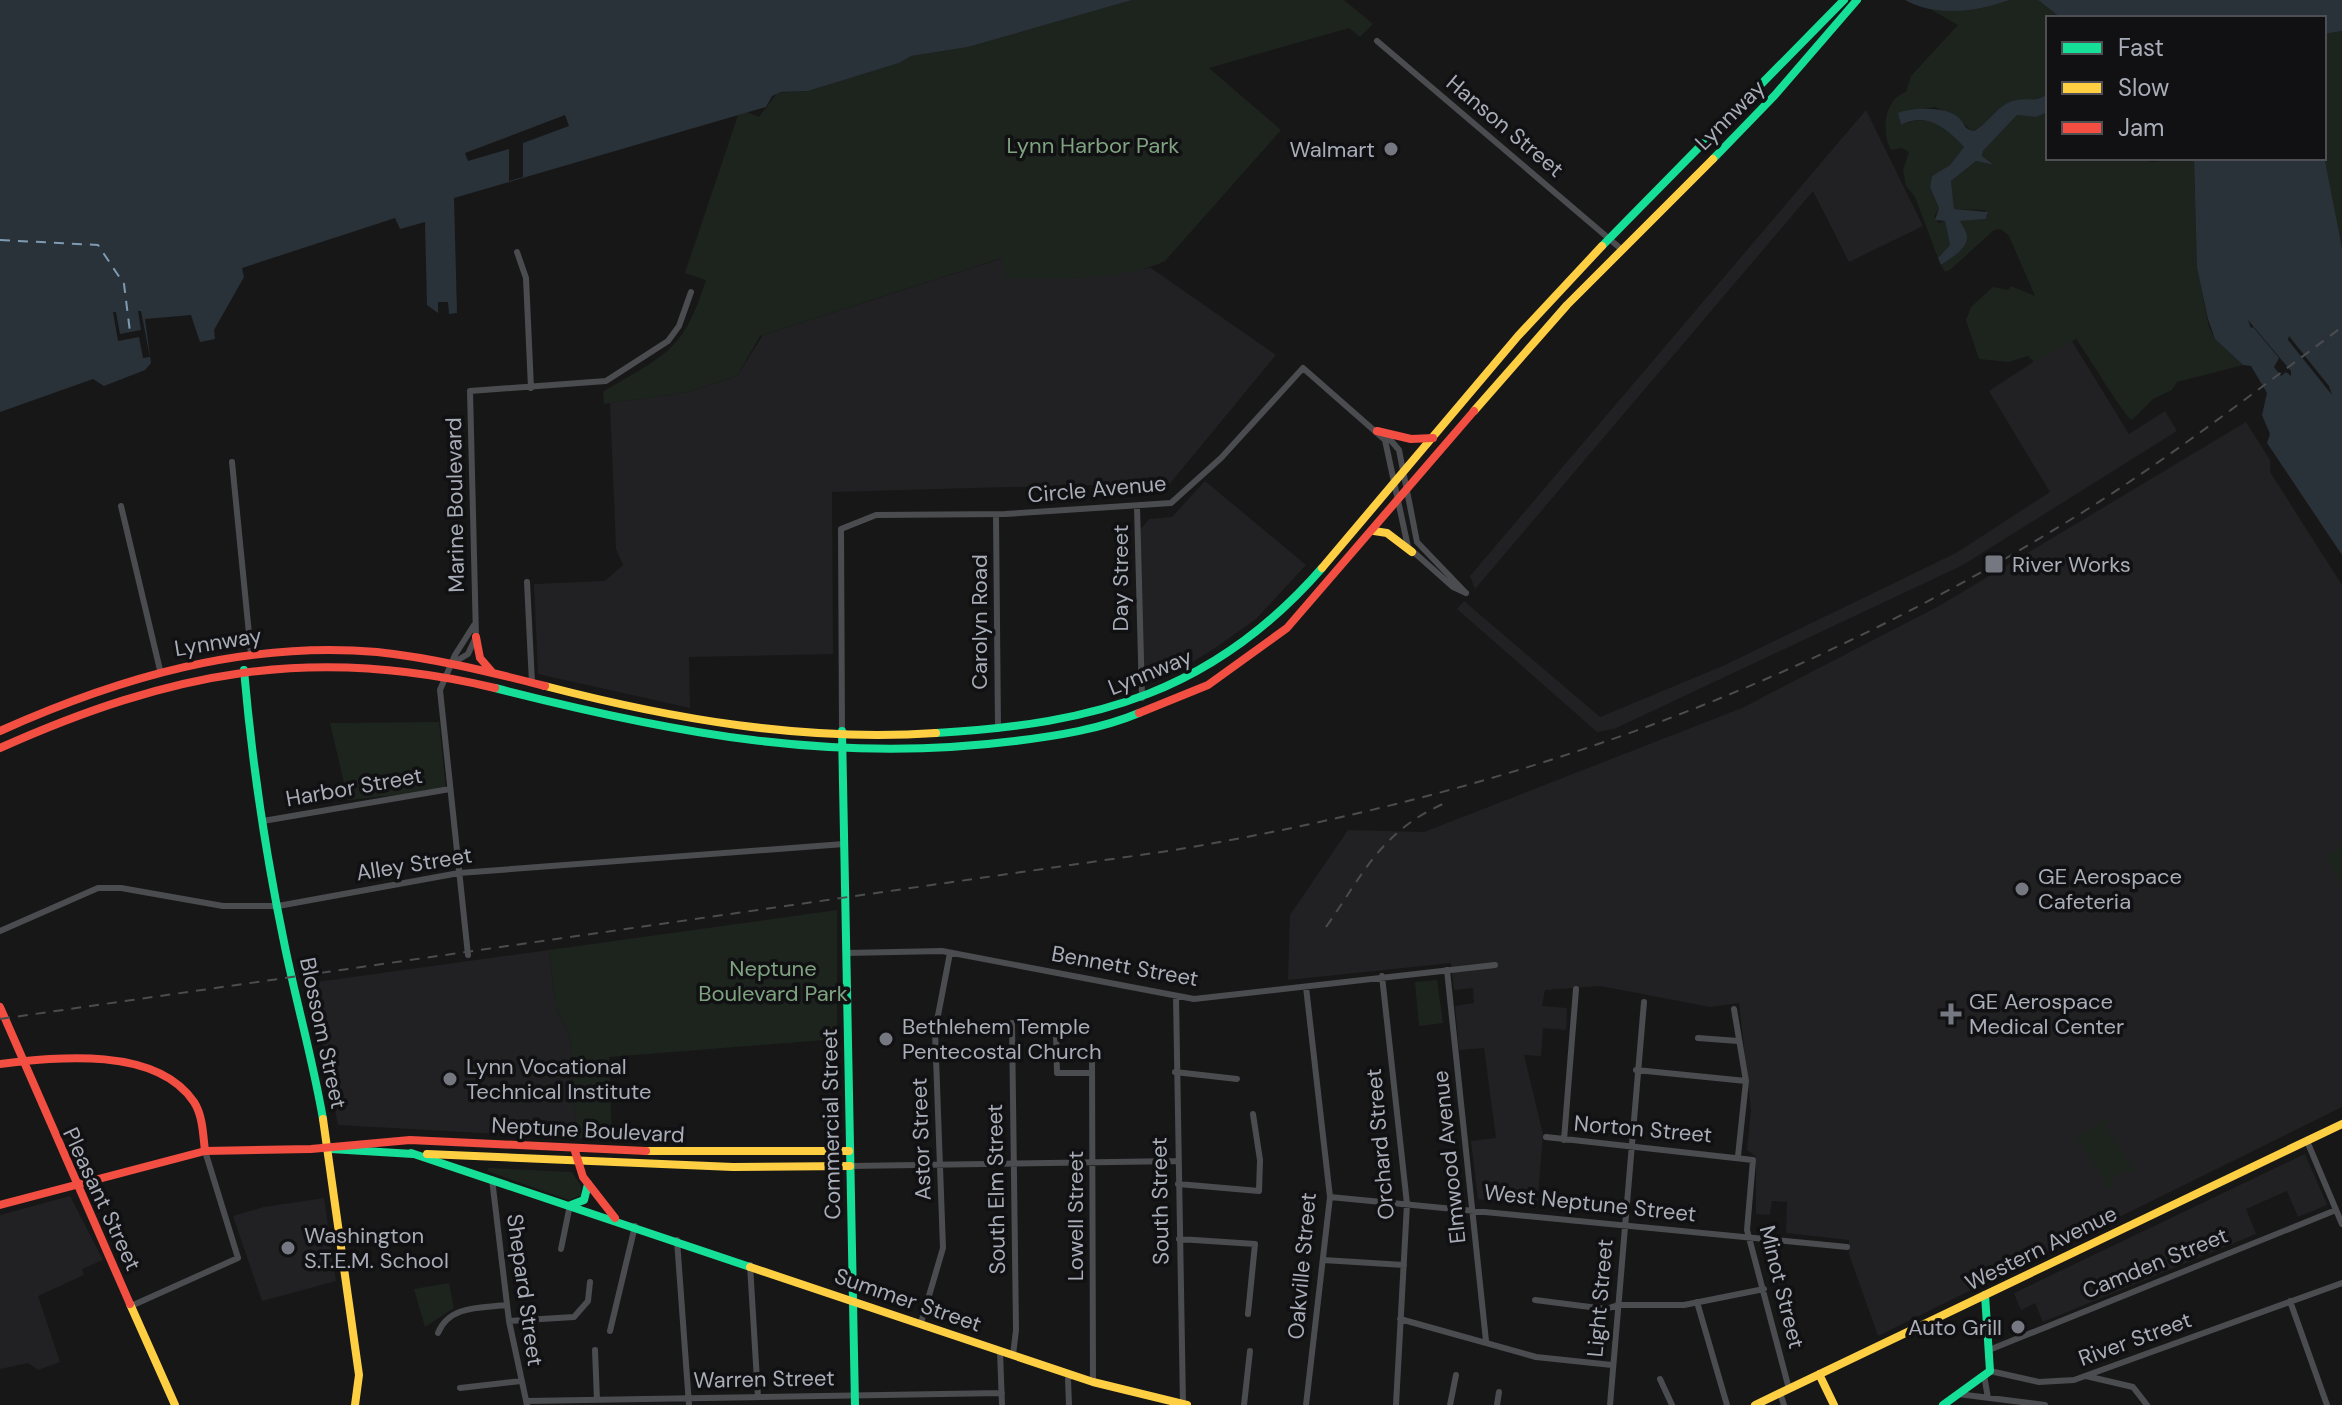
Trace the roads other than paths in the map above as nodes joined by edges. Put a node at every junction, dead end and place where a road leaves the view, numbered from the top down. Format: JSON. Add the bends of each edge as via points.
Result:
{"nodes":[{"id":1,"x":1844,"y":0,"type":"edge"},
{"id":2,"x":1857,"y":0,"type":"edge"},
{"id":3,"x":1377,"y":41,"type":"dead end"},
{"id":4,"x":1609,"y":238,"type":"junction"},
{"id":5,"x":1620,"y":248,"type":"junction"},
{"id":6,"x":517,"y":252,"type":"dead end"},
{"id":7,"x":691,"y":292,"type":"dead end"},
{"id":8,"x":531,"y":388,"type":"junction"},
{"id":9,"x":1377,"y":431,"type":"junction"},
{"id":10,"x":1433,"y":438,"type":"junction"},
{"id":11,"x":232,"y":462,"type":"dead end"},
{"id":12,"x":1403,"y":472,"type":"junction"},
{"id":13,"x":1395,"y":482,"type":"junction"},
{"id":14,"x":1407,"y":491,"type":"junction"},
{"id":15,"x":1397,"y":503,"type":"junction"},
{"id":16,"x":121,"y":506,"type":"dead end"},
{"id":17,"x":1137,"y":506,"type":"junction"},
{"id":18,"x":996,"y":515,"type":"junction"},
{"id":19,"x":1374,"y":531,"type":"junction"},
{"id":20,"x":1412,"y":552,"type":"junction"},
{"id":21,"x":527,"y":582,"type":"dead end"},
{"id":22,"x":475,"y":625,"type":"junction"},
{"id":23,"x":476,"y":637,"type":"junction"},
{"id":24,"x":246,"y":654,"type":"junction"},
{"id":25,"x":453,"y":663,"type":"junction"},
{"id":26,"x":160,"y":670,"type":"junction"},
{"id":27,"x":244,"y":670,"type":"junction"},
{"id":28,"x":494,"y":673,"type":"junction"},
{"id":29,"x":445,"y":677,"type":"junction"},
{"id":30,"x":532,"y":683,"type":"junction"},
{"id":31,"x":1142,"y":698,"type":"junction"},
{"id":32,"x":998,"y":729,"type":"junction"},
{"id":33,"x":0,"y":731,"type":"edge"},
{"id":34,"x":842,"y":731,"type":"junction"},
{"id":35,"x":843,"y":746,"type":"junction"},
{"id":36,"x":0,"y":748,"type":"edge"},
{"id":37,"x":450,"y":789,"type":"junction"},
{"id":38,"x":263,"y":821,"type":"junction"},
{"id":39,"x":844,"y":844,"type":"junction"},
{"id":40,"x":459,"y":873,"type":"junction"},
{"id":41,"x":278,"y":906,"type":"junction"},
{"id":42,"x":0,"y":931,"type":"edge"},
{"id":43,"x":846,"y":953,"type":"junction"},
{"id":44,"x":950,"y":953,"type":"junction"},
{"id":45,"x":468,"y":955,"type":"dead end"},
{"id":46,"x":1495,"y":965,"type":"dead end"},
{"id":47,"x":1447,"y":970,"type":"junction"},
{"id":48,"x":1382,"y":976,"type":"junction"},
{"id":49,"x":1306,"y":987,"type":"junction"},
{"id":50,"x":1576,"y":989,"type":"dead end"},
{"id":51,"x":1176,"y":997,"type":"junction"},
{"id":52,"x":1644,"y":1002,"type":"dead end"},
{"id":53,"x":0,"y":1007,"type":"edge"},
{"id":54,"x":1734,"y":1009,"type":"dead end"},
{"id":55,"x":1012,"y":1023,"type":"dead end"},
{"id":56,"x":1056,"y":1032,"type":"dead end"},
{"id":57,"x":1698,"y":1038,"type":"dead end"},
{"id":58,"x":1738,"y":1041,"type":"junction"},
{"id":59,"x":1092,"y":1051,"type":"dead end"},
{"id":60,"x":22,"y":1061,"type":"junction"},
{"id":61,"x":0,"y":1064,"type":"edge"},
{"id":62,"x":1636,"y":1070,"type":"junction"},
{"id":63,"x":1175,"y":1072,"type":"junction"},
{"id":64,"x":1092,"y":1073,"type":"junction"},
{"id":65,"x":1237,"y":1079,"type":"dead end"},
{"id":66,"x":1746,"y":1081,"type":"junction"},
{"id":67,"x":1253,"y":1114,"type":"dead end"},
{"id":68,"x":2342,"y":1124,"type":"edge"},
{"id":69,"x":1546,"y":1137,"type":"dead end"},
{"id":70,"x":1564,"y":1140,"type":"junction"},
{"id":71,"x":2307,"y":1141,"type":"junction"},
{"id":72,"x":1630,"y":1147,"type":"junction"},
{"id":73,"x":326,"y":1148,"type":"junction"},
{"id":74,"x":574,"y":1148,"type":"junction"},
{"id":75,"x":205,"y":1151,"type":"junction"},
{"id":76,"x":849,"y":1151,"type":"junction"},
{"id":77,"x":411,"y":1153,"type":"junction"},
{"id":78,"x":1738,"y":1156,"type":"junction"},
{"id":79,"x":1014,"y":1161,"type":"junction"},
{"id":80,"x":1177,"y":1161,"type":"junction"},
{"id":81,"x":576,"y":1162,"type":"junction"},
{"id":82,"x":1094,"y":1162,"type":"junction"},
{"id":83,"x":941,"y":1164,"type":"junction"},
{"id":84,"x":850,"y":1166,"type":"junction"},
{"id":85,"x":492,"y":1179,"type":"junction"},
{"id":86,"x":77,"y":1183,"type":"junction"},
{"id":87,"x":588,"y":1184,"type":"junction"},
{"id":88,"x":1178,"y":1184,"type":"junction"},
{"id":89,"x":1330,"y":1197,"type":"junction"},
{"id":90,"x":1407,"y":1204,"type":"junction"},
{"id":91,"x":0,"y":1205,"type":"edge"},
{"id":92,"x":570,"y":1205,"type":"junction"},
{"id":93,"x":1472,"y":1209,"type":"junction"},
{"id":94,"x":2336,"y":1210,"type":"junction"},
{"id":95,"x":620,"y":1221,"type":"junction"},
{"id":96,"x":1624,"y":1224,"type":"junction"},
{"id":97,"x":2342,"y":1224,"type":"edge"},
{"id":98,"x":635,"y":1226,"type":"junction"},
{"id":99,"x":1750,"y":1237,"type":"junction"},
{"id":100,"x":1179,"y":1239,"type":"junction"},
{"id":101,"x":677,"y":1240,"type":"junction"},
{"id":102,"x":1847,"y":1247,"type":"dead end"},
{"id":103,"x":561,"y":1249,"type":"dead end"},
{"id":104,"x":1323,"y":1260,"type":"junction"},
{"id":105,"x":750,"y":1265,"type":"junction"},
{"id":106,"x":1404,"y":1265,"type":"junction"},
{"id":107,"x":590,"y":1282,"type":"dead end"},
{"id":108,"x":2340,"y":1283,"type":"edge"},
{"id":109,"x":1764,"y":1289,"type":"junction"},
{"id":110,"x":2342,"y":1293,"type":"edge"},
{"id":111,"x":1985,"y":1295,"type":"junction"},
{"id":112,"x":1535,"y":1300,"type":"dead end"},
{"id":113,"x":853,"y":1301,"type":"junction"},
{"id":114,"x":2290,"y":1301,"type":"junction"},
{"id":115,"x":1697,"y":1302,"type":"junction"},
{"id":116,"x":507,"y":1305,"type":"junction"},
{"id":117,"x":1618,"y":1305,"type":"junction"},
{"id":118,"x":131,"y":1306,"type":"junction"},
{"id":119,"x":1248,"y":1314,"type":"dead end"},
{"id":120,"x":1400,"y":1319,"type":"junction"},
{"id":121,"x":509,"y":1321,"type":"junction"},
{"id":122,"x":921,"y":1323,"type":"junction"},
{"id":123,"x":610,"y":1331,"type":"dead end"},
{"id":124,"x":438,"y":1333,"type":"dead end"},
{"id":125,"x":1486,"y":1341,"type":"junction"},
{"id":126,"x":595,"y":1350,"type":"dead end"},
{"id":127,"x":1989,"y":1350,"type":"junction"},
{"id":128,"x":1000,"y":1351,"type":"junction"},
{"id":129,"x":1250,"y":1351,"type":"dead end"},
{"id":130,"x":1013,"y":1355,"type":"junction"},
{"id":131,"x":1612,"y":1365,"type":"junction"},
{"id":132,"x":1987,"y":1373,"type":"junction"},
{"id":133,"x":1819,"y":1374,"type":"junction"},
{"id":134,"x":1072,"y":1375,"type":"junction"},
{"id":135,"x":1456,"y":1375,"type":"dead end"},
{"id":136,"x":2086,"y":1376,"type":"junction"},
{"id":137,"x":1660,"y":1379,"type":"dead end"},
{"id":138,"x":521,"y":1381,"type":"junction"},
{"id":139,"x":1093,"y":1382,"type":"junction"},
{"id":140,"x":460,"y":1388,"type":"dead end"},
{"id":141,"x":1784,"y":1391,"type":"junction"},
{"id":142,"x":1499,"y":1392,"type":"dead end"},
{"id":143,"x":1002,"y":1393,"type":"junction"},
{"id":144,"x":1958,"y":1394,"type":"junction"},
{"id":145,"x":758,"y":1397,"type":"junction"},
{"id":146,"x":1988,"y":1398,"type":"junction"},
{"id":147,"x":597,"y":1400,"type":"junction"},
{"id":148,"x":855,"y":1400,"type":"edge"},
{"id":149,"x":689,"y":1402,"type":"edge"},
{"id":150,"x":527,"y":1403,"type":"edge"},
{"id":151,"x":2327,"y":1403,"type":"edge"},
{"id":152,"x":175,"y":1405,"type":"edge"},
{"id":153,"x":355,"y":1405,"type":"edge"},
{"id":154,"x":1002,"y":1405,"type":"edge"},
{"id":155,"x":1069,"y":1405,"type":"edge"},
{"id":156,"x":1185,"y":1405,"type":"edge"},
{"id":157,"x":1244,"y":1405,"type":"edge"},
{"id":158,"x":1306,"y":1405,"type":"edge"},
{"id":159,"x":1396,"y":1405,"type":"edge"},
{"id":160,"x":1450,"y":1405,"type":"edge"},
{"id":161,"x":1497,"y":1405,"type":"edge"},
{"id":162,"x":1610,"y":1405,"type":"edge"},
{"id":163,"x":1672,"y":1405,"type":"edge"},
{"id":164,"x":1727,"y":1405,"type":"edge"},
{"id":165,"x":1755,"y":1405,"type":"edge"},
{"id":166,"x":1784,"y":1405,"type":"edge"},
{"id":167,"x":1834,"y":1405,"type":"edge"},
{"id":168,"x":1943,"y":1405,"type":"edge"},
{"id":169,"x":2045,"y":1405,"type":"edge"},
{"id":170,"x":2147,"y":1405,"type":"edge"},
{"id":171,"x":2319,"y":1405,"type":"edge"}],
"edges":[{"from":1,"to":4,"type":"main road","name":"Lynnway"},
{"from":2,"to":5,"type":"main road","name":"Lynnway","via":[[1761,110]]},
{"from":3,"to":4,"type":"street","name":"Hanson Street"},
{"from":4,"to":5,"type":"street"},
{"from":4,"to":10,"type":"main road","name":"Lynnway"},
{"from":5,"to":14,"type":"main road","name":"Lynnway"},
{"from":6,"to":8,"type":"street","via":[[526,278]]},
{"from":7,"to":8,"type":"street","via":[[668,341],[610,379]]},
{"from":8,"to":22,"type":"street","name":"Marine Boulevard","via":[[470,391]]},
{"from":9,"to":10,"type":"main road"},
{"from":9,"to":12,"type":"street","via":[[1397,444]]},
{"from":9,"to":13,"type":"street","via":[[1389,449]]},
{"from":9,"to":17,"type":"street","name":"Circle Avenue","via":[[1303,368],[1182,497],[1167,505]]},
{"from":10,"to":12,"type":"main road","name":"Lynnway"},
{"from":11,"to":24,"type":"street"},
{"from":12,"to":13,"type":"main road","name":"Lynnway"},
{"from":12,"to":14,"type":"street"},
{"from":13,"to":15,"type":"street"},
{"from":13,"to":31,"type":"main road","name":"Lynnway","via":[[1273,621],[1215,664]]},
{"from":14,"to":15,"type":"main road","name":"Lynnway"},
{"from":14,"to":20,"type":"street","via":[[1418,545],[1466,593]]},
{"from":15,"to":19,"type":"main road","name":"Lynnway"},
{"from":15,"to":20,"type":"street"},
{"from":16,"to":26,"type":"street"},
{"from":17,"to":18,"type":"street","name":"Circle Avenue"},
{"from":17,"to":31,"type":"street","name":"Day Street"},
{"from":18,"to":32,"type":"street","name":"Carolyn Road"},
{"from":18,"to":34,"type":"street","name":"Circle Avenue","via":[[876,515],[841,529]]},
{"from":19,"to":20,"type":"main road","via":[[1387,533]]},
{"from":19,"to":35,"type":"main road","name":"Lynnway","via":[[1279,636],[1225,675],[1170,703],[1101,726],[1029,741]]},
{"from":21,"to":30,"type":"street"},
{"from":22,"to":23,"type":"street","name":"Marine Boulevard"},
{"from":22,"to":25,"type":"street","name":"Marine Boulevard"},
{"from":23,"to":25,"type":"street","via":[[468,654]]},
{"from":23,"to":28,"type":"main road","via":[[482,661]]},
{"from":24,"to":25,"type":"main road","name":"Lynnway","via":[[352,651]]},
{"from":24,"to":26,"type":"main road","name":"Lynnway"},
{"from":24,"to":27,"type":"main road","name":"Blossom Street"},
{"from":25,"to":28,"type":"main road","name":"Lynnway"},
{"from":25,"to":29,"type":"street"},
{"from":26,"to":33,"type":"main road","name":"Lynnway","via":[[70,699]]},
{"from":27,"to":29,"type":"main road","name":"Lynnway","via":[[340,665]]},
{"from":27,"to":36,"type":"main road","name":"Lynnway","via":[[135,692]]},
{"from":27,"to":38,"type":"main road","name":"Blossom Street"},
{"from":28,"to":30,"type":"main road","name":"Lynnway"},
{"from":29,"to":35,"type":"main road","name":"Lynnway","via":[[661,728]]},
{"from":29,"to":37,"type":"street","via":[[440,691]]},
{"from":30,"to":34,"type":"main road","name":"Lynnway","via":[[691,718]]},
{"from":31,"to":32,"type":"main road","name":"Lynnway","via":[[1068,719]]},
{"from":32,"to":34,"type":"main road","name":"Lynnway"},
{"from":34,"to":35,"type":"main road"},
{"from":35,"to":39,"type":"main road","name":"Commercial Street"},
{"from":37,"to":38,"type":"street","name":"Harbor Street"},
{"from":37,"to":40,"type":"street"},
{"from":38,"to":41,"type":"main road","name":"Blossom Street"},
{"from":39,"to":40,"type":"street","name":"Alley Street"},
{"from":39,"to":43,"type":"main road","name":"Commercial Street"},
{"from":40,"to":41,"type":"street","name":"Alley Street"},
{"from":40,"to":45,"type":"street"},
{"from":41,"to":42,"type":"street","name":"Alley Street","via":[[223,906],[98,888]]},
{"from":41,"to":73,"type":"main road","name":"Blossom Street","via":[[309,1037]]},
{"from":43,"to":44,"type":"street","name":"Bennett Street"},
{"from":43,"to":76,"type":"main road","name":"Commercial Street"},
{"from":44,"to":51,"type":"street","name":"Bennett Street"},
{"from":44,"to":83,"type":"street","name":"Astor Street","via":[[935,1031]]},
{"from":46,"to":47,"type":"street","name":"Bennett Street"},
{"from":47,"to":48,"type":"street","name":"Bennett Street"},
{"from":47,"to":93,"type":"street","name":"Elmwood Avenue"},
{"from":48,"to":49,"type":"street","name":"Bennett Street"},
{"from":48,"to":90,"type":"street","name":"Orchard Street"},
{"from":49,"to":51,"type":"street","name":"Bennett Street"},
{"from":49,"to":89,"type":"street","name":"Oakville Street"},
{"from":50,"to":70,"type":"street"},
{"from":51,"to":63,"type":"street","name":"South Street"},
{"from":52,"to":62,"type":"street","name":"Light Street"},
{"from":53,"to":60,"type":"main road","name":"Pleasant Street"},
{"from":54,"to":58,"type":"street"},
{"from":55,"to":79,"type":"street","name":"South Elm Street"},
{"from":56,"to":64,"type":"street","via":[[1057,1073]]},
{"from":57,"to":58,"type":"street"},
{"from":58,"to":66,"type":"street"},
{"from":59,"to":64,"type":"street","name":"Lowell Street"},
{"from":60,"to":61,"type":"main road"},
{"from":60,"to":75,"type":"main road","via":[[79,1058],[156,1074],[194,1100]]},
{"from":60,"to":86,"type":"main road","name":"Pleasant Street"},
{"from":62,"to":66,"type":"street"},
{"from":62,"to":72,"type":"street","name":"Light Street"},
{"from":63,"to":65,"type":"street"},
{"from":63,"to":80,"type":"street","name":"South Street"},
{"from":64,"to":82,"type":"street","name":"Lowell Street"},
{"from":66,"to":78,"type":"street"},
{"from":67,"to":88,"type":"street","via":[[1259,1191]]},
{"from":68,"to":71,"type":"main road","name":"Western Avenue"},
{"from":69,"to":70,"type":"street","name":"Norton Street"},
{"from":70,"to":72,"type":"street","name":"Norton Street"},
{"from":71,"to":94,"type":"street"},
{"from":71,"to":111,"type":"main road","name":"Western Avenue"},
{"from":72,"to":78,"type":"street","name":"Norton Street"},
{"from":72,"to":96,"type":"street","name":"Light Street"},
{"from":73,"to":74,"type":"main road","name":"Neptune Boulevard","via":[[410,1140]]},
{"from":73,"to":75,"type":"main road","name":"Neptune Boulevard"},
{"from":73,"to":77,"type":"main road","name":"Neptune Boulevard"},
{"from":73,"to":153,"type":"main road","name":"Blossom Street","via":[[359,1375]]},
{"from":74,"to":76,"type":"main road","name":"Neptune Boulevard"},
{"from":74,"to":81,"type":"main road","name":"Summer Street"},
{"from":75,"to":86,"type":"main road","name":"Neptune Boulevard"},
{"from":75,"to":118,"type":"street","via":[[238,1258]]},
{"from":76,"to":84,"type":"main road","name":"Commercial Street"},
{"from":77,"to":81,"type":"main road","name":"Neptune Boulevard"},
{"from":77,"to":85,"type":"main road","name":"Summer Street"},
{"from":78,"to":99,"type":"street","name":"Minot Street","via":[[1753,1160]]},
{"from":79,"to":82,"type":"street"},
{"from":79,"to":83,"type":"street"},
{"from":79,"to":130,"type":"street","name":"South Elm Street"},
{"from":80,"to":82,"type":"street"},
{"from":80,"to":88,"type":"street","name":"South Street"},
{"from":81,"to":84,"type":"main road","name":"Neptune Boulevard"},
{"from":81,"to":87,"type":"main road","name":"Summer Street"},
{"from":82,"to":139,"type":"street","name":"Lowell Street"},
{"from":83,"to":84,"type":"street"},
{"from":83,"to":122,"type":"street","name":"Astor Street","via":[[942,1254]]},
{"from":84,"to":113,"type":"main road","name":"Commercial Street"},
{"from":85,"to":92,"type":"main road","name":"Summer Street"},
{"from":85,"to":116,"type":"street","name":"Shepard Street"},
{"from":86,"to":91,"type":"main road","name":"Neptune Boulevard"},
{"from":86,"to":118,"type":"main road","name":"Pleasant Street"},
{"from":87,"to":92,"type":"main road","via":[[584,1200]]},
{"from":87,"to":95,"type":"main road","name":"Summer Street"},
{"from":88,"to":100,"type":"street","name":"South Street"},
{"from":89,"to":90,"type":"street","name":"West Neptune Street"},
{"from":89,"to":104,"type":"street","name":"Oakville Street"},
{"from":90,"to":93,"type":"street","name":"West Neptune Street"},
{"from":90,"to":106,"type":"street","name":"Orchard Street"},
{"from":92,"to":95,"type":"main road","name":"Summer Street"},
{"from":92,"to":103,"type":"street"},
{"from":93,"to":96,"type":"street","name":"West Neptune Street"},
{"from":93,"to":125,"type":"street","name":"Elmwood Avenue"},
{"from":94,"to":97,"type":"street"},
{"from":94,"to":127,"type":"street","name":"Camden Street"},
{"from":95,"to":98,"type":"main road","name":"Summer Street"},
{"from":96,"to":99,"type":"street","name":"West Neptune Street"},
{"from":96,"to":117,"type":"street","name":"Light Street"},
{"from":98,"to":101,"type":"main road","name":"Summer Street"},
{"from":98,"to":123,"type":"street"},
{"from":99,"to":102,"type":"street","name":"West Neptune Street"},
{"from":99,"to":109,"type":"street","name":"Minot Street"},
{"from":100,"to":119,"type":"street","via":[[1255,1244]]},
{"from":100,"to":156,"type":"street","name":"South Street"},
{"from":101,"to":105,"type":"main road","name":"Summer Street"},
{"from":101,"to":149,"type":"street"},
{"from":104,"to":106,"type":"street"},
{"from":104,"to":158,"type":"street","name":"Oakville Street"},
{"from":105,"to":113,"type":"main road","name":"Summer Street"},
{"from":105,"to":145,"type":"street"},
{"from":106,"to":120,"type":"street","name":"Orchard Street"},
{"from":107,"to":121,"type":"street","via":[[588,1301],[574,1317]]},
{"from":108,"to":110,"type":"street"},
{"from":108,"to":114,"type":"street","name":"River Street"},
{"from":109,"to":115,"type":"street"},
{"from":109,"to":141,"type":"street","name":"Minot Street"},
{"from":111,"to":127,"type":"main road"},
{"from":111,"to":133,"type":"main road","name":"Western Avenue"},
{"from":112,"to":117,"type":"street","via":[[1606,1309]]},
{"from":113,"to":122,"type":"main road","name":"Summer Street"},
{"from":113,"to":148,"type":"main road","name":"Commercial Street"},
{"from":114,"to":136,"type":"street","name":"River Street"},
{"from":114,"to":151,"type":"street"},
{"from":115,"to":117,"type":"street"},
{"from":115,"to":164,"type":"street"},
{"from":116,"to":121,"type":"street","name":"Shepard Street"},
{"from":116,"to":124,"type":"street","via":[[458,1312]]},
{"from":117,"to":131,"type":"street","name":"Light Street"},
{"from":118,"to":152,"type":"main road","name":"Pleasant Street"},
{"from":120,"to":125,"type":"street"},
{"from":120,"to":159,"type":"street","name":"Orchard Street"},
{"from":121,"to":138,"type":"street","name":"Shepard Street"},
{"from":122,"to":128,"type":"main road","name":"Summer Street"},
{"from":125,"to":131,"type":"street","via":[[1536,1357]]},
{"from":126,"to":147,"type":"street"},
{"from":127,"to":132,"type":"main road"},
{"from":128,"to":130,"type":"main road","name":"Summer Street"},
{"from":128,"to":143,"type":"street"},
{"from":129,"to":157,"type":"street"},
{"from":130,"to":134,"type":"main road","name":"Summer Street"},
{"from":131,"to":162,"type":"street","name":"Light Street"},
{"from":132,"to":136,"type":"street","name":"River Street","via":[[2047,1383]]},
{"from":132,"to":144,"type":"main road"},
{"from":132,"to":146,"type":"street"},
{"from":133,"to":141,"type":"main road","name":"Western Avenue"},
{"from":133,"to":167,"type":"main road"},
{"from":134,"to":139,"type":"main road","name":"Summer Street"},
{"from":134,"to":155,"type":"street"},
{"from":135,"to":160,"type":"street"},
{"from":136,"to":170,"type":"street","via":[[2133,1387]]},
{"from":137,"to":163,"type":"street"},
{"from":138,"to":140,"type":"street"},
{"from":138,"to":150,"type":"street","name":"Shepard Street"},
{"from":139,"to":156,"type":"main road","name":"Summer Street"},
{"from":141,"to":165,"type":"main road","name":"Western Avenue"},
{"from":141,"to":166,"type":"street","name":"Minot Street"},
{"from":142,"to":161,"type":"street"},
{"from":143,"to":148,"type":"street","name":"Warren Street"},
{"from":143,"to":154,"type":"street"},
{"from":144,"to":146,"type":"street"},
{"from":144,"to":168,"type":"main road"},
{"from":145,"to":148,"type":"street","name":"Warren Street"},
{"from":145,"to":149,"type":"street","name":"Warren Street"},
{"from":146,"to":169,"type":"street"},
{"from":147,"to":149,"type":"street","name":"Warren Street"},
{"from":147,"to":150,"type":"street","name":"Warren Street"},
{"from":151,"to":171,"type":"street"}]}
